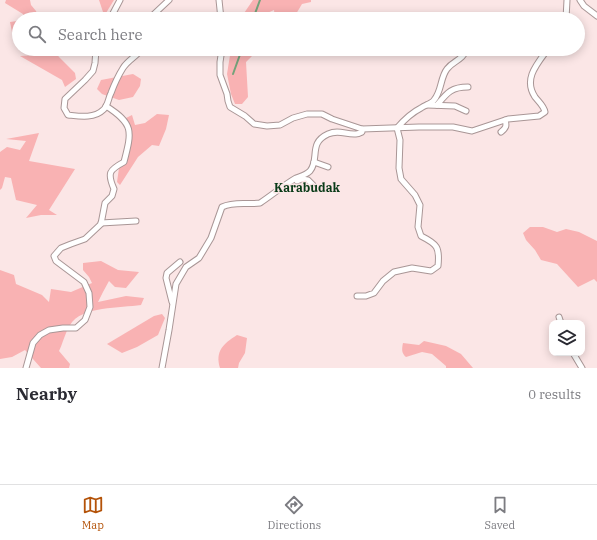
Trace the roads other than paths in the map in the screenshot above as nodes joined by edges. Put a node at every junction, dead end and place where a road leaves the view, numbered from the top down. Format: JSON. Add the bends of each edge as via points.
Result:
{"nodes":[{"id":1,"x":120,"y":0,"type":"edge"},
{"id":2,"x":169,"y":0,"type":"edge"},
{"id":3,"x":219,"y":0,"type":"edge"},
{"id":4,"x":568,"y":0,"type":"edge"},
{"id":5,"x":580,"y":0,"type":"edge"},
{"id":6,"x":114,"y":12,"type":"edge"},
{"id":7,"x":156,"y":12,"type":"edge"},
{"id":8,"x":220,"y":12,"type":"edge"},
{"id":9,"x":567,"y":12,"type":"edge"},
{"id":10,"x":597,"y":16,"type":"edge"},
{"id":11,"x":96,"y":56,"type":"edge"},
{"id":12,"x":134,"y":56,"type":"edge"},
{"id":13,"x":221,"y":56,"type":"edge"},
{"id":14,"x":463,"y":56,"type":"edge"},
{"id":15,"x":543,"y":56,"type":"edge"},
{"id":16,"x":468,"y":87,"type":"dead end"},
{"id":17,"x":426,"y":105,"type":"junction"},
{"id":18,"x":437,"y":105,"type":"junction"},
{"id":19,"x":106,"y":106,"type":"junction"},
{"id":20,"x":466,"y":111,"type":"dead end"},
{"id":21,"x":505,"y":120,"type":"junction"},
{"id":22,"x":397,"y":128,"type":"junction"},
{"id":23,"x":362,"y":129,"type":"junction"},
{"id":24,"x":500,"y":132,"type":"dead end"},
{"id":25,"x":314,"y":162,"type":"junction"},
{"id":26,"x":328,"y":167,"type":"dead end"},
{"id":27,"x":286,"y":185,"type":"junction"},
{"id":28,"x":313,"y":185,"type":"dead end"},
{"id":29,"x":136,"y":221,"type":"dead end"},
{"id":30,"x":101,"y":223,"type":"junction"},
{"id":31,"x":180,"y":262,"type":"dead end"},
{"id":32,"x":357,"y":296,"type":"dead end"},
{"id":33,"x":173,"y":305,"type":"junction"},
{"id":34,"x":559,"y":317,"type":"dead end"},
{"id":35,"x":560,"y":320,"type":"edge"},
{"id":36,"x":575,"y":356,"type":"edge"},
{"id":37,"x":26,"y":368,"type":"edge"},
{"id":38,"x":162,"y":368,"type":"edge"},
{"id":39,"x":582,"y":368,"type":"edge"}],
"edges":[{"from":1,"to":6,"type":"street"},
{"from":2,"to":7,"type":"street"},
{"from":3,"to":8,"type":"street"},
{"from":4,"to":9,"type":"street"},
{"from":5,"to":10,"type":"street"},
{"from":11,"to":19,"type":"street","via":[[93,71],[65,99],[64,108],[68,114],[78,116],[93,115]]},
{"from":12,"to":19,"type":"street","via":[[123,68]]},
{"from":13,"to":23,"type":"street","via":[[220,74],[230,107],[254,124],[267,126],[307,114],[322,114]]},
{"from":14,"to":17,"type":"street","via":[[447,69],[439,93],[434,101]]},
{"from":15,"to":21,"type":"street","via":[[530,79],[530,88],[545,112],[540,116]]},
{"from":16,"to":18,"type":"street","via":[[452,89]]},
{"from":17,"to":18,"type":"street"},
{"from":17,"to":22,"type":"street","via":[[406,118]]},
{"from":18,"to":20,"type":"street","via":[[455,106]]},
{"from":19,"to":30,"type":"street","via":[[123,118],[128,126],[129,141],[124,162],[110,173],[114,189],[112,196],[105,203]]},
{"from":21,"to":22,"type":"street","via":[[472,131],[453,127]]},
{"from":21,"to":24,"type":"street","via":[[506,128]]},
{"from":22,"to":23,"type":"street"},
{"from":22,"to":32,"type":"street","via":[[400,140],[400,179],[415,195],[420,205],[418,227],[421,236],[433,242],[439,252],[438,266],[431,271],[412,268],[394,272],[374,293]]},
{"from":23,"to":25,"type":"street","via":[[362,132],[356,134],[327,134],[316,146]]},
{"from":25,"to":26,"type":"street"},
{"from":25,"to":27,"type":"street","via":[[311,170]]},
{"from":27,"to":28,"type":"street","via":[[302,179]]},
{"from":27,"to":33,"type":"street","via":[[260,203],[235,203],[222,207],[211,238],[199,258],[186,267],[176,284]]},
{"from":29,"to":30,"type":"street"},
{"from":30,"to":37,"type":"street","via":[[85,239],[61,248],[54,256],[56,261],[84,282],[89,293],[90,307],[85,320],[76,328],[49,330],[40,335],[33,343]]},
{"from":31,"to":33,"type":"street","via":[[167,273],[166,278]]},
{"from":33,"to":38,"type":"street"},
{"from":34,"to":35,"type":"street"},
{"from":36,"to":39,"type":"street"}]}
